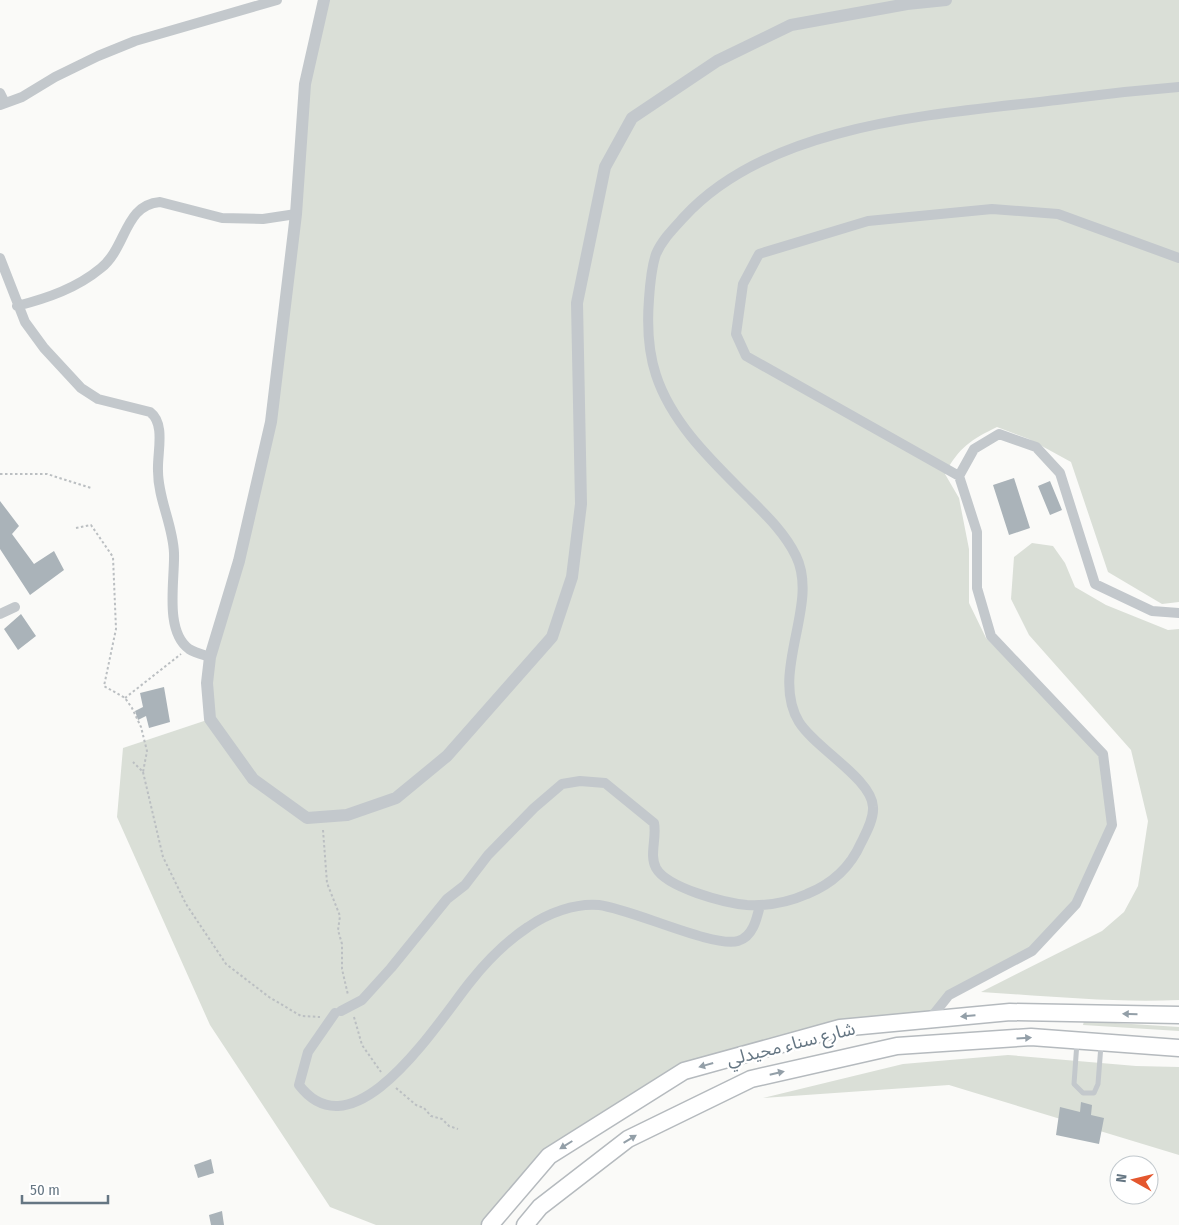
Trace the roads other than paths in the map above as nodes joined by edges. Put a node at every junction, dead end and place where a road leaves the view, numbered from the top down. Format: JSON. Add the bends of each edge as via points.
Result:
{"nodes":[{"id":1,"x":277,"y":0,"type":"edge"},
{"id":2,"x":324,"y":0,"type":"edge"},
{"id":3,"x":946,"y":0,"type":"edge"},
{"id":4,"x":1179,"y":86,"type":"edge"},
{"id":5,"x":0,"y":93,"type":"edge"},
{"id":6,"x":2,"y":104,"type":"edge"},
{"id":7,"x":296,"y":214,"type":"junction"},
{"id":8,"x":0,"y":258,"type":"edge"},
{"id":9,"x":1179,"y":258,"type":"edge"},
{"id":10,"x":17,"y":306,"type":"junction"},
{"id":11,"x":959,"y":476,"type":"junction"},
{"id":12,"x":15,"y":607,"type":"dead end"},
{"id":13,"x":1179,"y":613,"type":"edge"},
{"id":14,"x":0,"y":614,"type":"edge"},
{"id":15,"x":210,"y":657,"type":"junction"},
{"id":16,"x":760,"y":904,"type":"junction"},
{"id":17,"x":1179,"y":1015,"type":"edge"},
{"id":18,"x":929,"y":1020,"type":"junction"},
{"id":19,"x":1077,"y":1040,"type":"junction"},
{"id":20,"x":1101,"y":1042,"type":"junction"},
{"id":21,"x":1179,"y":1048,"type":"edge"},
{"id":22,"x":490,"y":1225,"type":"edge"},
{"id":23,"x":525,"y":1225,"type":"edge"}],
"edges":[{"from":1,"to":6,"type":"street","via":[[135,42],[98,56],[22,97]]},
{"from":2,"to":7,"type":"street","via":[[305,84]]},
{"from":3,"to":15,"type":"street","via":[[791,25],[717,61],[632,118],[605,167],[577,303],[581,504],[572,577],[552,637],[447,756],[396,798],[347,815],[307,818],[253,780],[210,719],[207,683]]},
{"from":4,"to":16,"type":"street","via":[[964,109],[857,129],[810,143],[767,160],[716,188],[687,214],[660,246],[651,271],[648,313],[651,356],[659,384],[688,432],[783,535],[799,562],[802,589],[791,654],[790,684],[794,713],[816,743],[856,777],[874,804],[866,833],[846,869],[816,890],[799,897]]},
{"from":5,"to":6,"type":"street"},
{"from":7,"to":10,"type":"street","via":[[230,219],[160,202],[151,203],[134,214],[122,241],[103,267],[64,292]]},
{"from":7,"to":15,"type":"street","via":[[271,422],[239,561]]},
{"from":8,"to":10,"type":"street"},
{"from":9,"to":11,"type":"street","via":[[1058,214],[992,209],[868,221],[759,254],[743,284],[736,334],[746,356]]},
{"from":10,"to":15,"type":"street","via":[[32,334],[89,395],[155,416],[159,441],[158,484],[174,552],[174,616],[179,636],[189,649]]},
{"from":11,"to":13,"type":"street","via":[[974,449],[999,434],[1036,447],[1060,473],[1095,584],[1152,611]]},
{"from":11,"to":18,"type":"street","via":[[977,532],[977,588],[991,636],[1103,754],[1112,825],[1076,904],[1032,951],[949,995]]},
{"from":12,"to":14,"type":"street"},
{"from":16,"to":16,"type":"street","via":[[726,900],[665,879],[654,864],[656,829],[650,818],[606,783],[595,780],[570,782],[555,789],[507,834],[362,1000],[338,1012],[308,1052],[298,1085],[309,1099],[329,1105],[345,1106],[375,1092],[404,1067],[493,956],[513,937],[543,918],[576,907],[600,905],[716,940],[736,942],[755,925]]},
{"from":17,"to":18,"type":"main road","name":"شارع سناء محيدلي","one_way":true,"via":[[1010,1012]]},
{"from":18,"to":22,"type":"main road","name":"شارع سناء محيدلي","one_way":true,"via":[[840,1028],[684,1071],[549,1156]]},
{"from":19,"to":20,"type":"main road","name":"شارع سناء محيدلي"},
{"from":19,"to":20,"type":"lane","via":[[1074,1084],[1083,1093],[1094,1093],[1098,1084]]},
{"from":23,"to":19,"type":"main road","name":"شارع سناء محيدلي","one_way":true,"via":[[540,1207],[628,1139],[751,1079],[898,1046],[1031,1037]]},
{"from":20,"to":21,"type":"main road","name":"شارع سناء محيدلي"}]}
